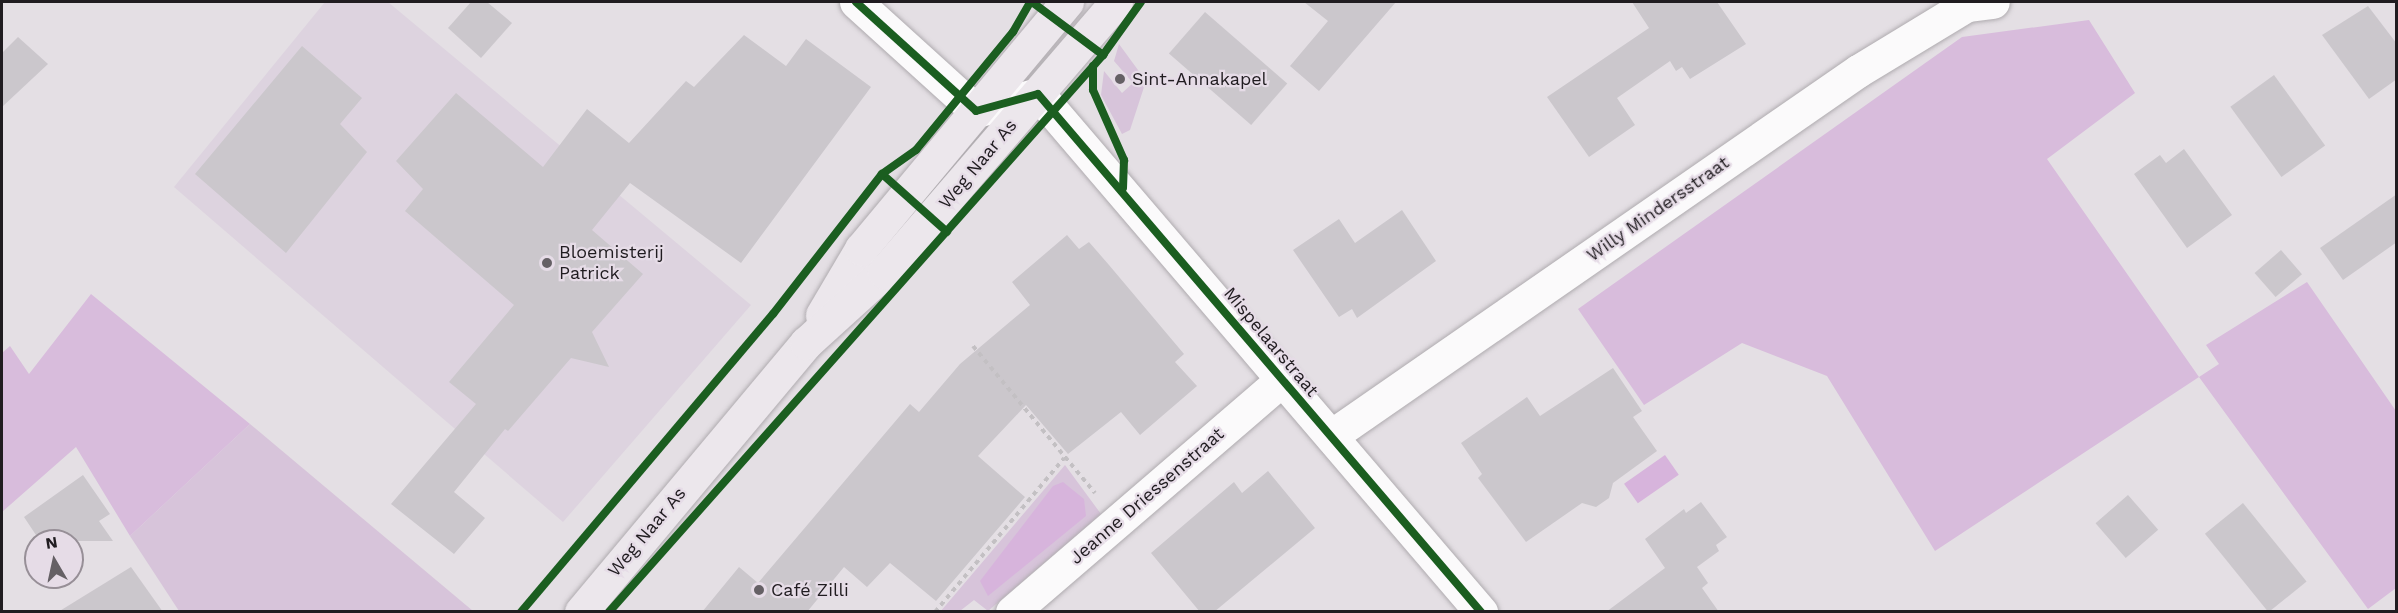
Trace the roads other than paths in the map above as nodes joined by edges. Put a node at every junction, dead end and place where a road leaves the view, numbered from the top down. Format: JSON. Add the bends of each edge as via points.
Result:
{"nodes":[{"id":1,"x":856,"y":2,"type":"edge"},
{"id":2,"x":1067,"y":2,"type":"edge"},
{"id":3,"x":1116,"y":2,"type":"edge"},
{"id":4,"x":1993,"y":2,"type":"edge"},
{"id":5,"x":1038,"y":94,"type":"junction"},
{"id":6,"x":976,"y":111,"type":"junction"},
{"id":7,"x":806,"y":342,"type":"junction"},
{"id":8,"x":1282,"y":380,"type":"junction"},
{"id":9,"x":1331,"y":436,"type":"junction"},
{"id":10,"x":581,"y":612,"type":"edge"},
{"id":11,"x":1012,"y":612,"type":"edge"},
{"id":12,"x":1481,"y":612,"type":"edge"}],
"edges":[{"from":1,"to":6,"type":"street"},
{"from":2,"to":6,"type":"main road","name":"Weg Naar As"},
{"from":3,"to":5,"type":"main road","name":"Weg Naar As"},
{"from":4,"to":9,"type":"street","name":"Willy Mindersstraat","via":[[1967,5],[1858,70]]},
{"from":5,"to":6,"type":"street"},
{"from":5,"to":7,"type":"main road","name":"Weg Naar As","via":[[884,272]]},
{"from":5,"to":8,"type":"street","name":"Mispelaarstraat"},
{"from":6,"to":7,"type":"main road","name":"Weg Naar As","via":[[861,249]]},
{"from":7,"to":10,"type":"main road","name":"Weg Naar As"},
{"from":8,"to":9,"type":"street","name":"Mispelaarstraat"},
{"from":8,"to":11,"type":"street","name":"Jeanne Driessenstraat"},
{"from":9,"to":12,"type":"street","name":"Mispelaarstraat"}]}
